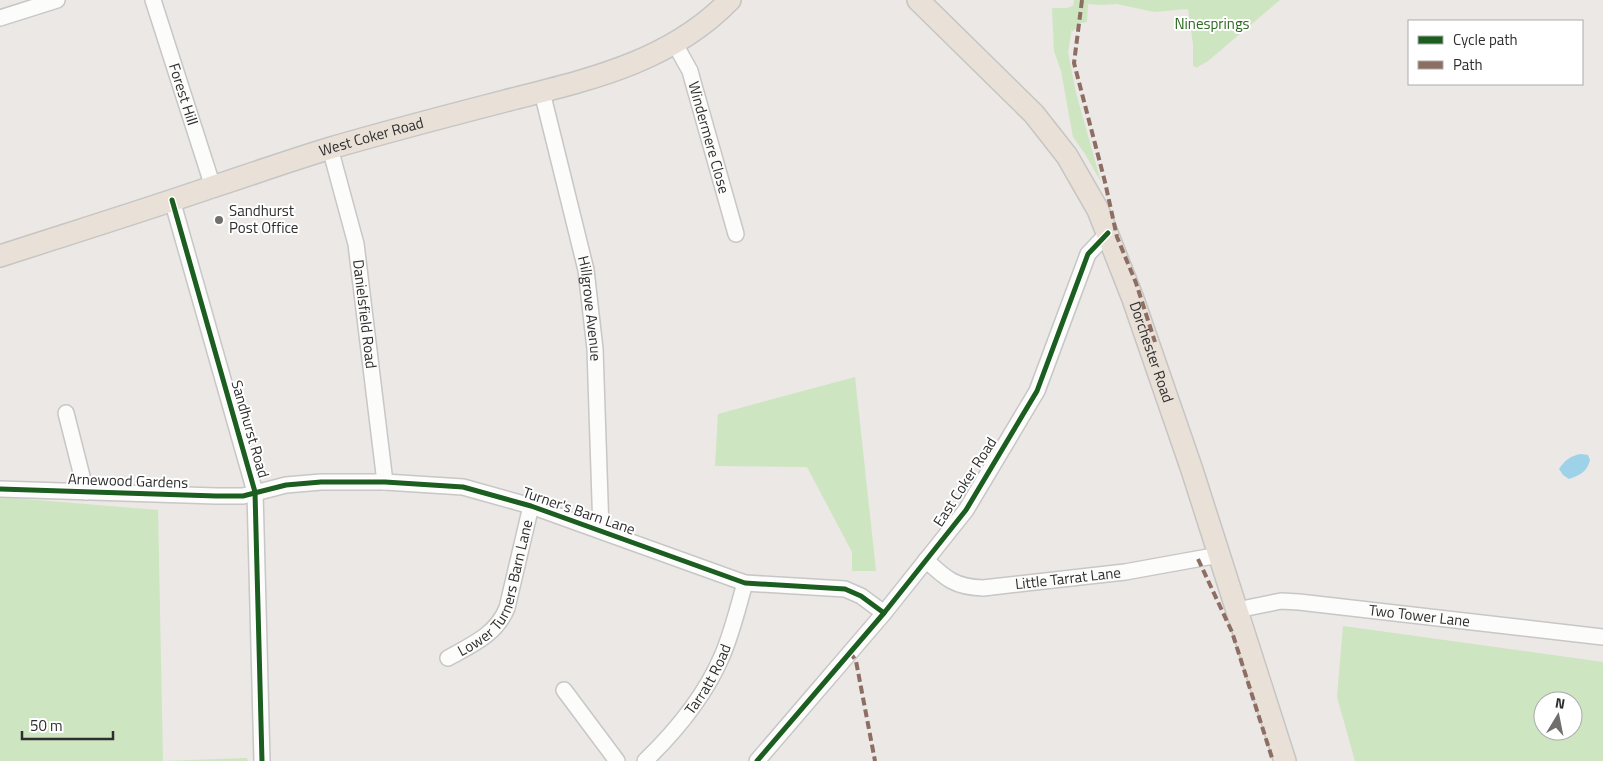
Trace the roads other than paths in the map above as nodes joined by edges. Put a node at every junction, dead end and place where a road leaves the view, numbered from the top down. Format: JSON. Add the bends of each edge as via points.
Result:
{"nodes":[{"id":1,"x":57,"y":0,"type":"edge"},
{"id":2,"x":153,"y":0,"type":"edge"},
{"id":3,"x":730,"y":0,"type":"edge"},
{"id":4,"x":918,"y":0,"type":"edge"},
{"id":5,"x":0,"y":18,"type":"edge"},
{"id":6,"x":675,"y":44,"type":"junction"},
{"id":7,"x":542,"y":92,"type":"junction"},
{"id":8,"x":330,"y":148,"type":"junction"},
{"id":9,"x":213,"y":187,"type":"junction"},
{"id":10,"x":172,"y":200,"type":"junction"},
{"id":11,"x":1108,"y":233,"type":"junction"},
{"id":12,"x":736,"y":234,"type":"dead end"},
{"id":13,"x":0,"y":256,"type":"edge"},
{"id":14,"x":66,"y":413,"type":"dead end"},
{"id":15,"x":385,"y":482,"type":"junction"},
{"id":16,"x":0,"y":489,"type":"edge"},
{"id":17,"x":86,"y":492,"type":"junction"},
{"id":18,"x":256,"y":492,"type":"junction"},
{"id":19,"x":531,"y":506,"type":"junction"},
{"id":20,"x":601,"y":531,"type":"junction"},
{"id":21,"x":1219,"y":555,"type":"junction"},
{"id":22,"x":926,"y":560,"type":"junction"},
{"id":23,"x":745,"y":583,"type":"junction"},
{"id":24,"x":1237,"y":610,"type":"junction"},
{"id":25,"x":884,"y":613,"type":"junction"},
{"id":26,"x":1603,"y":637,"type":"edge"},
{"id":27,"x":447,"y":657,"type":"dead end"},
{"id":28,"x":564,"y":690,"type":"dead end"},
{"id":29,"x":262,"y":761,"type":"edge"},
{"id":30,"x":617,"y":761,"type":"edge"},
{"id":31,"x":645,"y":761,"type":"edge"},
{"id":32,"x":756,"y":761,"type":"edge"},
{"id":33,"x":1286,"y":761,"type":"edge"}],
"edges":[{"from":1,"to":5,"type":"street"},
{"from":2,"to":9,"type":"street","name":"Forest Hill"},
{"from":3,"to":6,"type":"highway","name":"West Coker Road","via":[[712,18]]},
{"from":4,"to":11,"type":"highway","name":"Dorchester Road","via":[[1050,133],[1083,183]]},
{"from":6,"to":7,"type":"highway","name":"West Coker Road","via":[[644,60]]},
{"from":6,"to":12,"type":"street","name":"Windermere Close","via":[[693,82]]},
{"from":7,"to":8,"type":"highway","name":"West Coker Road"},
{"from":7,"to":20,"type":"street","name":"Hillgrove Avenue","via":[[586,270],[595,349]]},
{"from":8,"to":9,"type":"highway","name":"West Coker Road"},
{"from":8,"to":15,"type":"street","name":"Danielsfield Road","via":[[356,244]]},
{"from":9,"to":10,"type":"highway","name":"West Coker Road"},
{"from":10,"to":13,"type":"highway","name":"West Coker Road"},
{"from":10,"to":18,"type":"street","name":"Sandhurst Road"},
{"from":11,"to":21,"type":"highway","name":"Dorchester Road"},
{"from":11,"to":22,"type":"street","name":"East Coker Road","via":[[1088,254],[1037,391],[966,510]]},
{"from":14,"to":17,"type":"street","name":"Arnewood Gardens"},
{"from":15,"to":18,"type":"street","name":"Turner's Barn Lane","via":[[321,482]]},
{"from":15,"to":19,"type":"street","name":"Turner's Barn Lane","via":[[463,488]]},
{"from":16,"to":17,"type":"street","name":"Arnewood Gardens"},
{"from":17,"to":18,"type":"street","name":"Arnewood Gardens","via":[[243,496]]},
{"from":18,"to":29,"type":"street","name":"Sandhurst Road"},
{"from":19,"to":20,"type":"street","name":"Turner's Barn Lane"},
{"from":19,"to":27,"type":"street","name":"Lower Turners Barn Lane","via":[[502,619],[484,638]]},
{"from":20,"to":23,"type":"street","name":"Turner's Barn Lane"},
{"from":21,"to":22,"type":"street","name":"Little Tarrat Lane","via":[[1125,572],[983,588],[960,586]]},
{"from":21,"to":24,"type":"highway","name":"Dorchester Road"},
{"from":22,"to":25,"type":"street","name":"East Coker Road"},
{"from":23,"to":25,"type":"street","name":"Turner's Barn Lane","via":[[845,589]]},
{"from":23,"to":31,"type":"street","name":"Tarratt Road","via":[[722,655],[705,689],[675,730]]},
{"from":24,"to":26,"type":"street","name":"Two Tower Lane","via":[[1281,601],[1299,602]]},
{"from":24,"to":33,"type":"highway","name":"Dorchester Road"},
{"from":25,"to":32,"type":"street","name":"East Coker Road"},
{"from":28,"to":30,"type":"street"}]}
